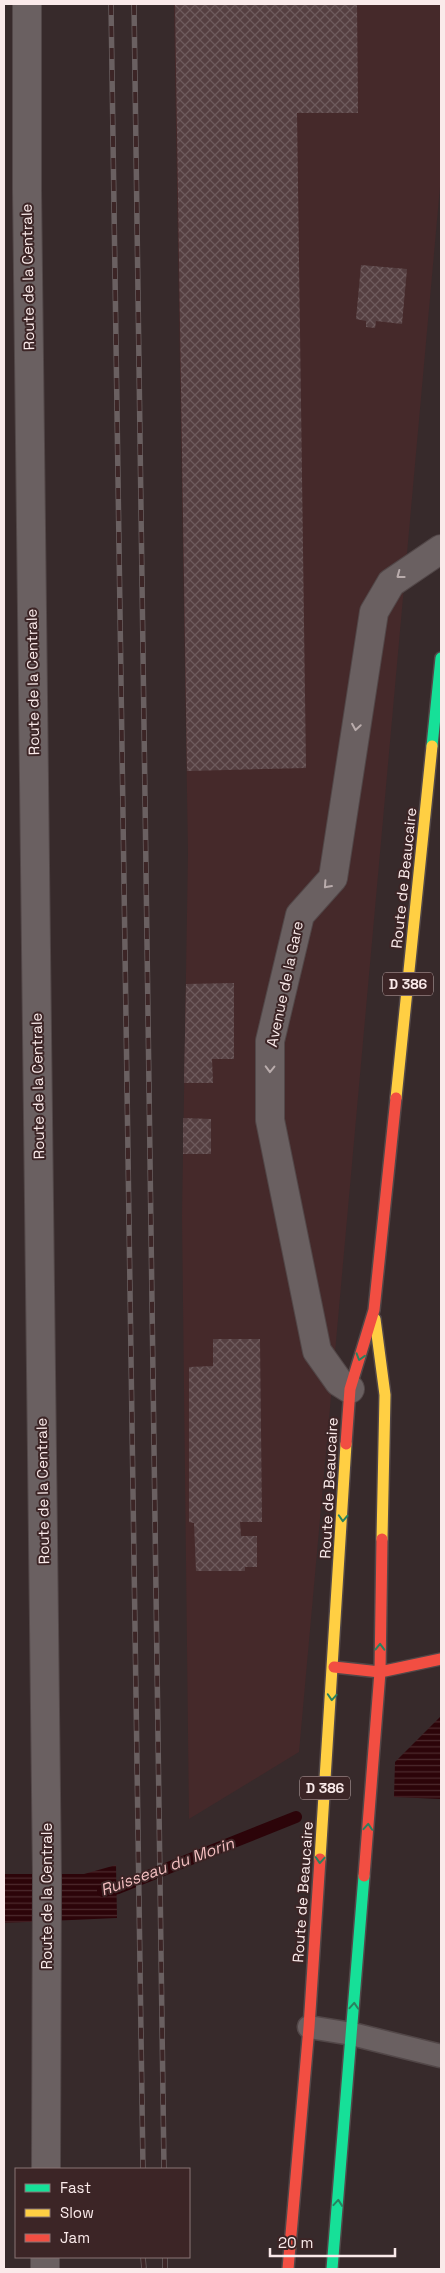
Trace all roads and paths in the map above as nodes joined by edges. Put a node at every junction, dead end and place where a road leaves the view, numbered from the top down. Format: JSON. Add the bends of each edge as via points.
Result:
{"nodes":[{"id":1,"x":27,"y":4,"type":"edge"},
{"id":2,"x":441,"y":549,"type":"edge"},
{"id":3,"x":441,"y":658,"type":"edge"},
{"id":4,"x":374,"y":1310,"type":"junction"},
{"id":5,"x":350,"y":1389,"type":"junction"},
{"id":6,"x":441,"y":1659,"type":"edge"},
{"id":7,"x":334,"y":1667,"type":"junction"},
{"id":8,"x":380,"y":1672,"type":"junction"},
{"id":9,"x":309,"y":2027,"type":"junction"},
{"id":10,"x":352,"y":2034,"type":"junction"},
{"id":11,"x":441,"y":2056,"type":"edge"},
{"id":12,"x":46,"y":2168,"type":"edge"},
{"id":13,"x":288,"y":2269,"type":"edge"},
{"id":14,"x":332,"y":2269,"type":"edge"}],
"edges":[{"from":1,"to":12,"type":"street","name":"Route de la Centrale","via":[[47,1877]]},
{"from":2,"to":5,"type":"street","name":"Avenue de la Gare","one_way":true,"via":[[391,583],[374,612],[333,878],[300,915],[270,1041],[270,1120],[317,1351],[339,1382]]},
{"from":3,"to":4,"type":"main road","name":"Route de Beaucaire","number":"D 386"},
{"from":4,"to":5,"type":"main road","name":"Route de Beaucaire","number":"D 386","one_way":true},
{"from":8,"to":4,"type":"main road","name":"Route de Beaucaire","number":"D 386","one_way":true,"via":[[385,1395]]},
{"from":5,"to":7,"type":"main road","name":"Route de Beaucaire","number":"D 386","one_way":true},
{"from":6,"to":8,"type":"main road"},
{"from":7,"to":8,"type":"main road"},
{"from":7,"to":9,"type":"main road","name":"Route de Beaucaire","number":"D 386","one_way":true},
{"from":10,"to":8,"type":"main road","name":"Route de Beaucaire","number":"D 386","one_way":true},
{"from":9,"to":10,"type":"lane"},
{"from":9,"to":13,"type":"main road","name":"Route de Beaucaire","number":"D 386"},
{"from":10,"to":11,"type":"lane"},
{"from":14,"to":10,"type":"main road","name":"Route de Beaucaire","number":"D 386","one_way":true}]}
